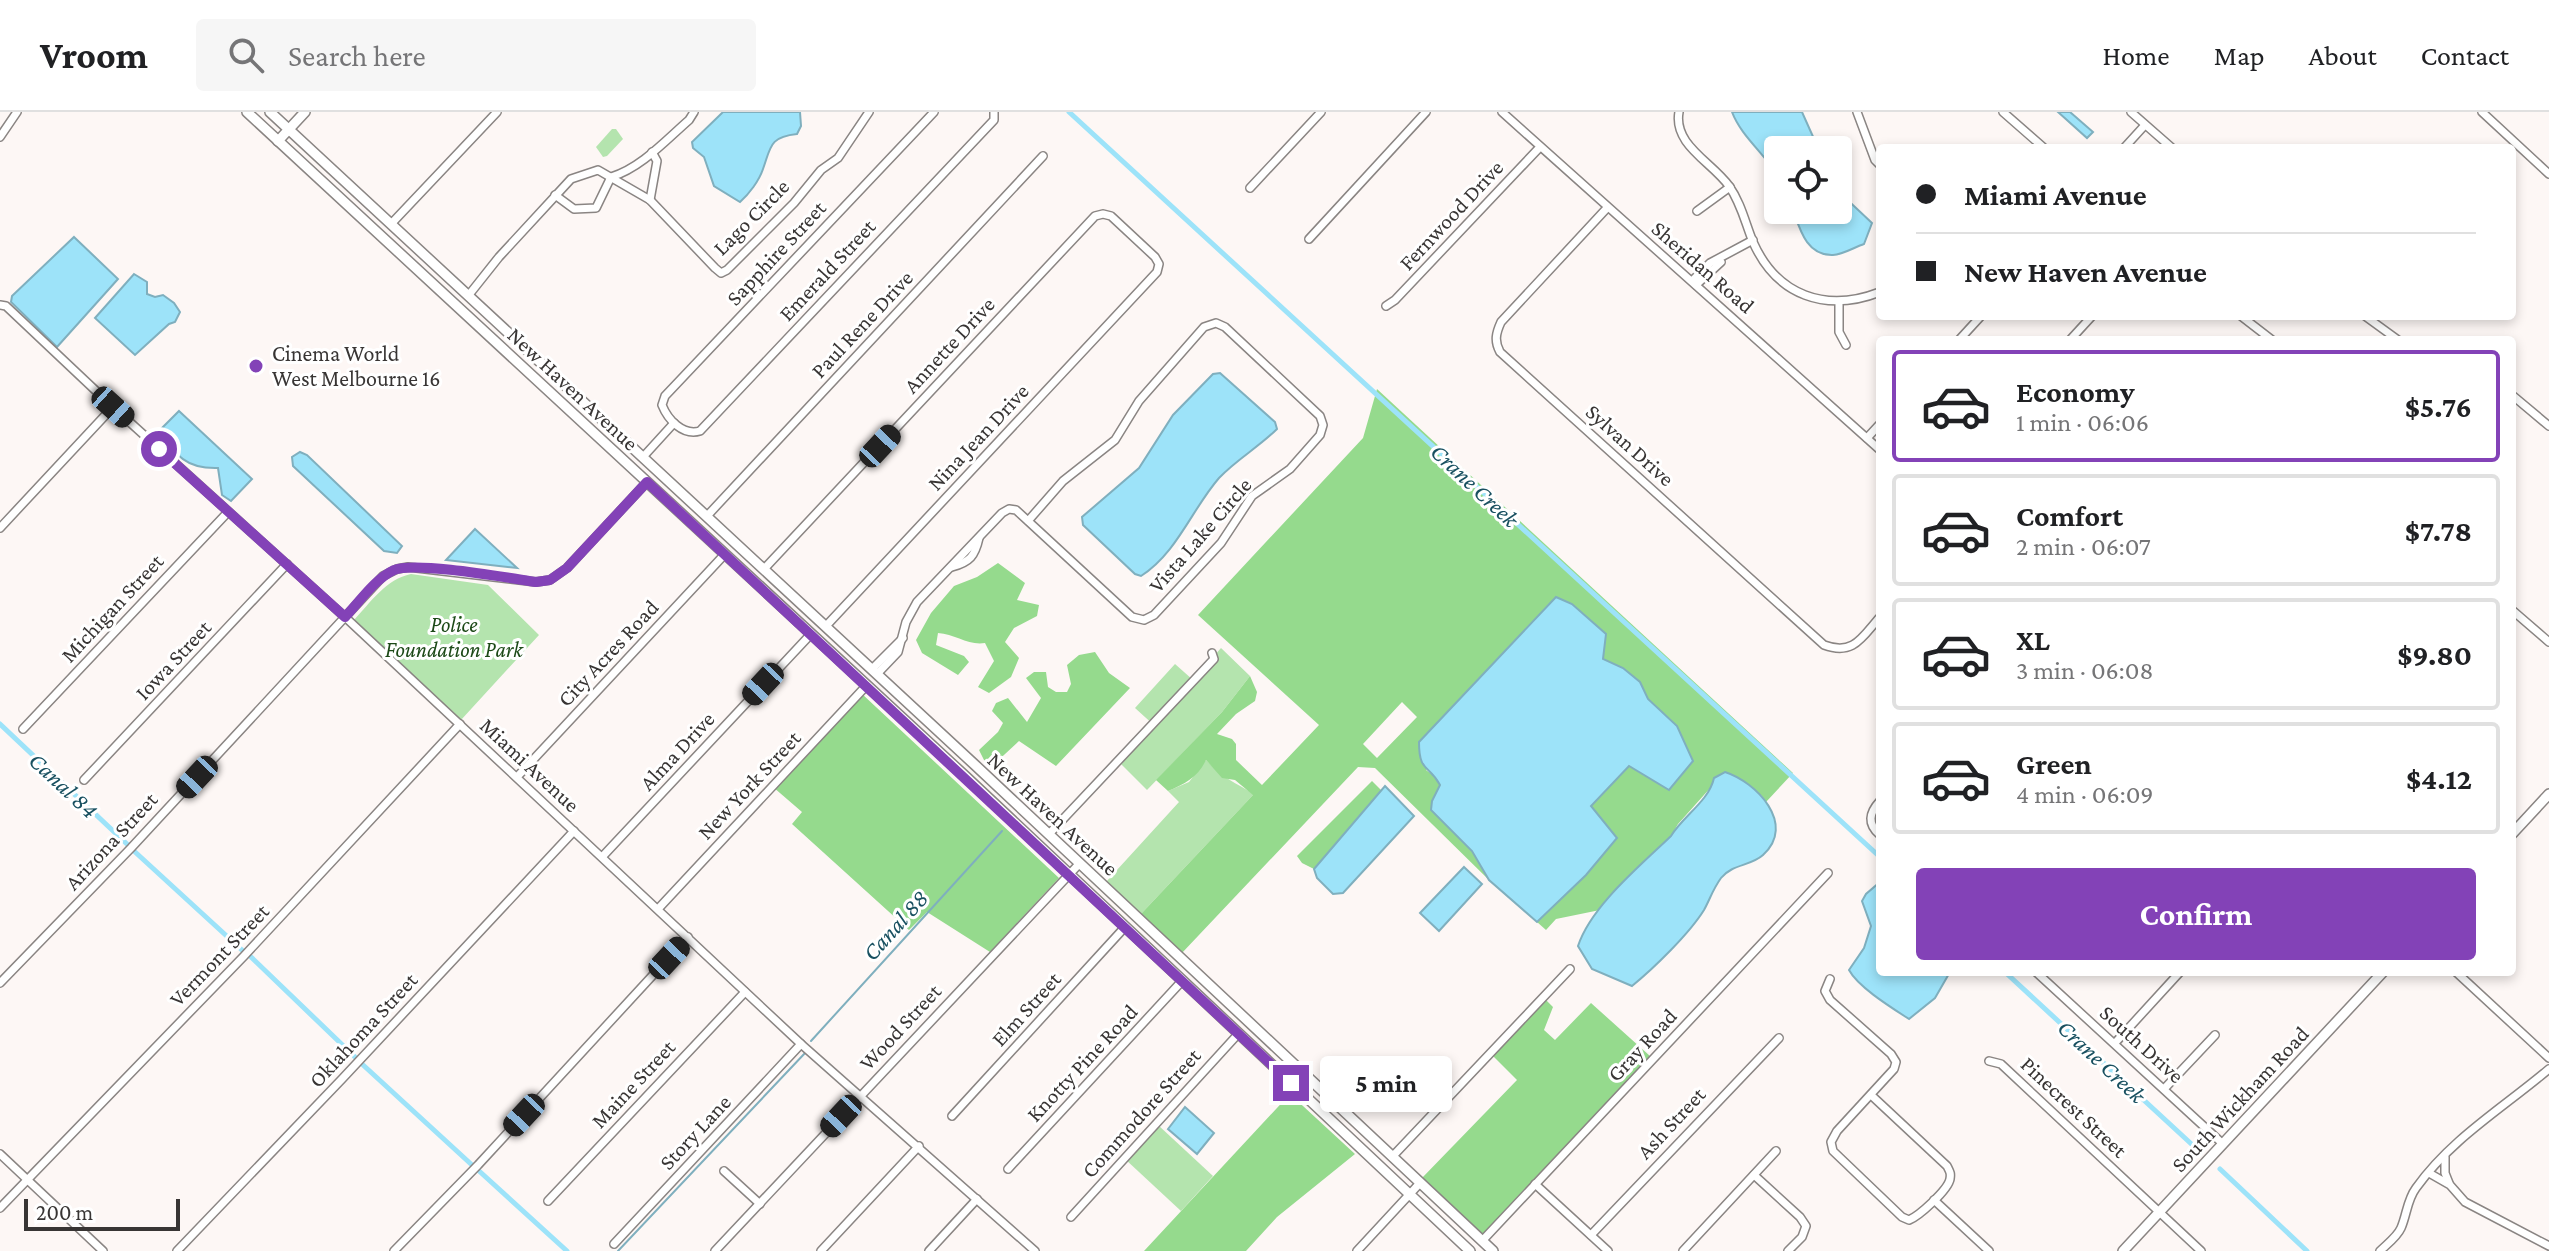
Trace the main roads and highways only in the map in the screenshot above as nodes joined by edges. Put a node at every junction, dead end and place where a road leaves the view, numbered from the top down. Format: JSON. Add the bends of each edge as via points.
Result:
{"nodes":[{"id":1,"x":247,"y":112,"type":"edge"},
{"id":2,"x":270,"y":112,"type":"edge"},
{"id":3,"x":305,"y":112,"type":"edge"},
{"id":4,"x":289,"y":129,"type":"junction"},
{"id":5,"x":278,"y":141,"type":"junction"},
{"id":6,"x":364,"y":220,"type":"junction"},
{"id":7,"x":391,"y":224,"type":"junction"},
{"id":8,"x":379,"y":234,"type":"junction"},
{"id":9,"x":405,"y":237,"type":"junction"},
{"id":10,"x":438,"y":289,"type":"junction"},
{"id":11,"x":468,"y":296,"type":"junction"},
{"id":12,"x":464,"y":313,"type":"junction"},
{"id":13,"x":492,"y":318,"type":"junction"},
{"id":14,"x":559,"y":380,"type":"junction"},
{"id":15,"x":547,"y":389,"type":"junction"},
{"id":16,"x":615,"y":452,"type":"junction"},
{"id":17,"x":643,"y":457,"type":"junction"},
{"id":18,"x":647,"y":482,"type":"junction"},
{"id":19,"x":671,"y":483,"type":"junction"},
{"id":20,"x":683,"y":515,"type":"junction"},
{"id":21,"x":707,"y":516,"type":"junction"},
{"id":22,"x":725,"y":554,"type":"junction"},
{"id":23,"x":752,"y":558,"type":"junction"},
{"id":24,"x":826,"y":626,"type":"junction"},
{"id":25,"x":811,"y":634,"type":"junction"},
{"id":26,"x":852,"y":672,"type":"junction"},
{"id":27,"x":875,"y":672,"type":"junction"},
{"id":28,"x":867,"y":685,"type":"junction"},
{"id":29,"x":894,"y":690,"type":"junction"},
{"id":30,"x":965,"y":776,"type":"junction"},
{"id":31,"x":991,"y":779,"type":"junction"},
{"id":32,"x":980,"y":791,"type":"junction"},
{"id":33,"x":1005,"y":793,"type":"junction"},
{"id":34,"x":2549,"y":794,"type":"edge"},
{"id":35,"x":2516,"y":830,"type":"edge"},
{"id":36,"x":1125,"y":927,"type":"junction"},
{"id":37,"x":1151,"y":930,"type":"junction"},
{"id":38,"x":2379,"y":976,"type":"edge"},
{"id":39,"x":1182,"y":981,"type":"junction"},
{"id":40,"x":1212,"y":987,"type":"junction"},
{"id":41,"x":1239,"y":1033,"type":"junction"},
{"id":42,"x":1277,"y":1049,"type":"junction"},
{"id":43,"x":1258,"y":1052,"type":"junction"},
{"id":44,"x":1309,"y":1079,"type":"junction"},
{"id":45,"x":1456,"y":1238,"type":"junction"},
{"id":46,"x":1482,"y":1241,"type":"junction"},
{"id":47,"x":1470,"y":1251,"type":"edge"},
{"id":48,"x":1493,"y":1251,"type":"edge"},
{"id":49,"x":2123,"y":1251,"type":"edge"}],
"edges":[{"from":1,"to":5,"type":"main road","name":"New Haven Avenue"},
{"from":2,"to":4,"type":"main road","name":"New Haven Avenue"},
{"from":3,"to":4,"type":"main road"},
{"from":4,"to":5,"type":"main road"},
{"from":4,"to":7,"type":"main road","name":"New Haven Avenue"},
{"from":5,"to":6,"type":"main road","name":"New Haven Avenue"},
{"from":6,"to":7,"type":"main road"},
{"from":6,"to":8,"type":"main road","name":"New Haven Avenue"},
{"from":7,"to":9,"type":"main road","name":"New Haven Avenue"},
{"from":8,"to":9,"type":"main road"},
{"from":8,"to":10,"type":"main road","name":"New Haven Avenue"},
{"from":9,"to":11,"type":"main road","name":"New Haven Avenue"},
{"from":10,"to":11,"type":"main road"},
{"from":10,"to":12,"type":"main road","name":"New Haven Avenue"},
{"from":11,"to":13,"type":"main road","name":"New Haven Avenue"},
{"from":12,"to":13,"type":"main road","via":[[475,310]]},
{"from":12,"to":15,"type":"main road","name":"New Haven Avenue"},
{"from":13,"to":14,"type":"main road","name":"New Haven Avenue"},
{"from":14,"to":15,"type":"main road"},
{"from":14,"to":17,"type":"main road","name":"New Haven Avenue"},
{"from":15,"to":16,"type":"main road","name":"New Haven Avenue"},
{"from":16,"to":17,"type":"main road","via":[[632,460]]},
{"from":16,"to":18,"type":"main road","name":"New Haven Avenue"},
{"from":17,"to":19,"type":"main road","name":"New Haven Avenue"},
{"from":18,"to":19,"type":"main road"},
{"from":18,"to":20,"type":"main road","name":"New Haven Avenue"},
{"from":19,"to":21,"type":"main road","name":"New Haven Avenue"},
{"from":20,"to":21,"type":"main road"},
{"from":20,"to":22,"type":"main road","name":"New Haven Avenue"},
{"from":21,"to":23,"type":"main road","name":"New Haven Avenue"},
{"from":22,"to":23,"type":"main road"},
{"from":22,"to":25,"type":"main road","name":"New Haven Avenue"},
{"from":23,"to":24,"type":"main road","name":"New Haven Avenue"},
{"from":24,"to":25,"type":"main road"},
{"from":24,"to":27,"type":"main road","name":"New Haven Avenue"},
{"from":25,"to":26,"type":"main road","name":"New Haven Avenue"},
{"from":26,"to":27,"type":"main road","via":[[868,678]]},
{"from":26,"to":28,"type":"main road","name":"New Haven Avenue"},
{"from":27,"to":29,"type":"main road","name":"New Haven Avenue"},
{"from":28,"to":29,"type":"main road"},
{"from":28,"to":30,"type":"main road","name":"New Haven Avenue"},
{"from":29,"to":31,"type":"main road","name":"New Haven Avenue"},
{"from":30,"to":31,"type":"main road"},
{"from":30,"to":32,"type":"main road","name":"New Haven Avenue"},
{"from":31,"to":33,"type":"main road","name":"New Haven Avenue"},
{"from":32,"to":33,"type":"main road"},
{"from":32,"to":36,"type":"main road","name":"New Haven Avenue"},
{"from":33,"to":37,"type":"main road","name":"New Haven Avenue"},
{"from":34,"to":35,"type":"main road"},
{"from":36,"to":37,"type":"main road"},
{"from":36,"to":39,"type":"main road","name":"New Haven Avenue"},
{"from":37,"to":40,"type":"main road","name":"New Haven Avenue"},
{"from":38,"to":49,"type":"main road","name":"South Wickham Road"},
{"from":39,"to":40,"type":"main road"},
{"from":39,"to":41,"type":"main road","name":"New Haven Avenue"},
{"from":40,"to":42,"type":"main road","name":"New Haven Avenue"},
{"from":41,"to":42,"type":"main road","via":[[1252,1032]]},
{"from":41,"to":43,"type":"main road","name":"New Haven Avenue"},
{"from":42,"to":44,"type":"main road","name":"New Haven Avenue"},
{"from":43,"to":44,"type":"main road","via":[[1297,1080]]},
{"from":43,"to":45,"type":"main road","name":"New Haven Avenue"},
{"from":44,"to":46,"type":"main road","name":"New Haven Avenue"},
{"from":45,"to":46,"type":"main road"},
{"from":45,"to":47,"type":"main road","name":"New Haven Avenue"},
{"from":46,"to":48,"type":"main road","name":"New Haven Avenue"}]}
